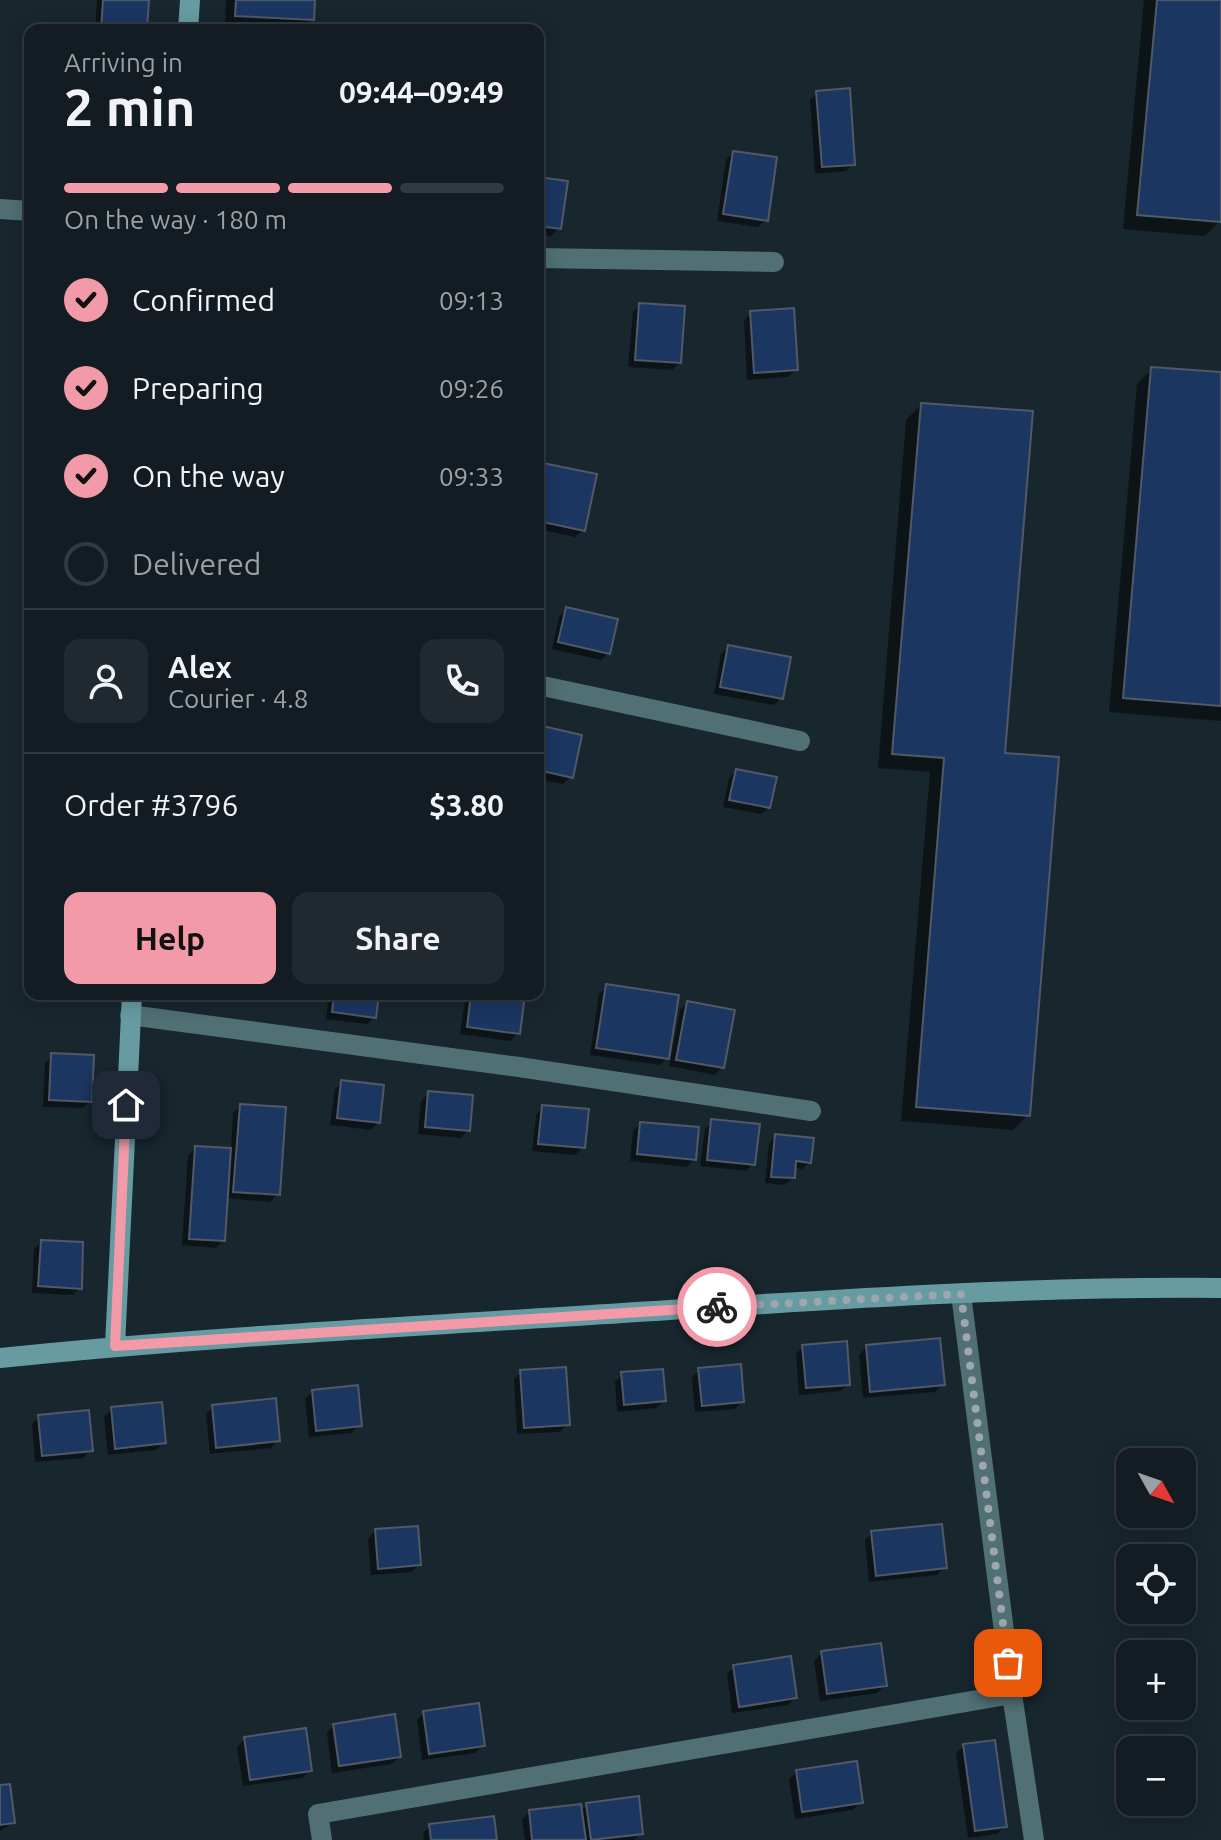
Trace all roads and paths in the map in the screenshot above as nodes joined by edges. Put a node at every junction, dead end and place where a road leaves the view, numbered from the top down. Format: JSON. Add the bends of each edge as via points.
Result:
{"nodes":[{"id":1,"x":190,"y":0,"type":"edge"},
{"id":2,"x":188,"y":24,"type":"edge"},
{"id":3,"x":0,"y":209,"type":"edge"},
{"id":4,"x":24,"y":211,"type":"edge"},
{"id":5,"x":544,"y":258,"type":"edge"},
{"id":6,"x":774,"y":262,"type":"dead end"},
{"id":7,"x":544,"y":686,"type":"edge"},
{"id":8,"x":800,"y":741,"type":"dead end"},
{"id":9,"x":131,"y":1000,"type":"edge"},
{"id":10,"x":130,"y":1015,"type":"junction"},
{"id":11,"x":811,"y":1111,"type":"dead end"},
{"id":12,"x":1221,"y":1288,"type":"edge"},
{"id":13,"x":961,"y":1294,"type":"junction"},
{"id":14,"x":115,"y":1346,"type":"junction"},
{"id":15,"x":0,"y":1358,"type":"edge"},
{"id":16,"x":1012,"y":1694,"type":"junction"},
{"id":17,"x":322,"y":1840,"type":"edge"},
{"id":18,"x":1034,"y":1840,"type":"edge"}],
"edges":[{"from":1,"to":2,"type":"street"},
{"from":3,"to":4,"type":"street"},
{"from":5,"to":6,"type":"street"},
{"from":7,"to":8,"type":"street"},
{"from":9,"to":10,"type":"street"},
{"from":10,"to":11,"type":"street"},
{"from":10,"to":14,"type":"street"},
{"from":12,"to":13,"type":"street"},
{"from":13,"to":14,"type":"street"},
{"from":13,"to":16,"type":"street"},
{"from":14,"to":15,"type":"street"},
{"from":16,"to":17,"type":"street","via":[[318,1814]]},
{"from":16,"to":18,"type":"street"}]}
